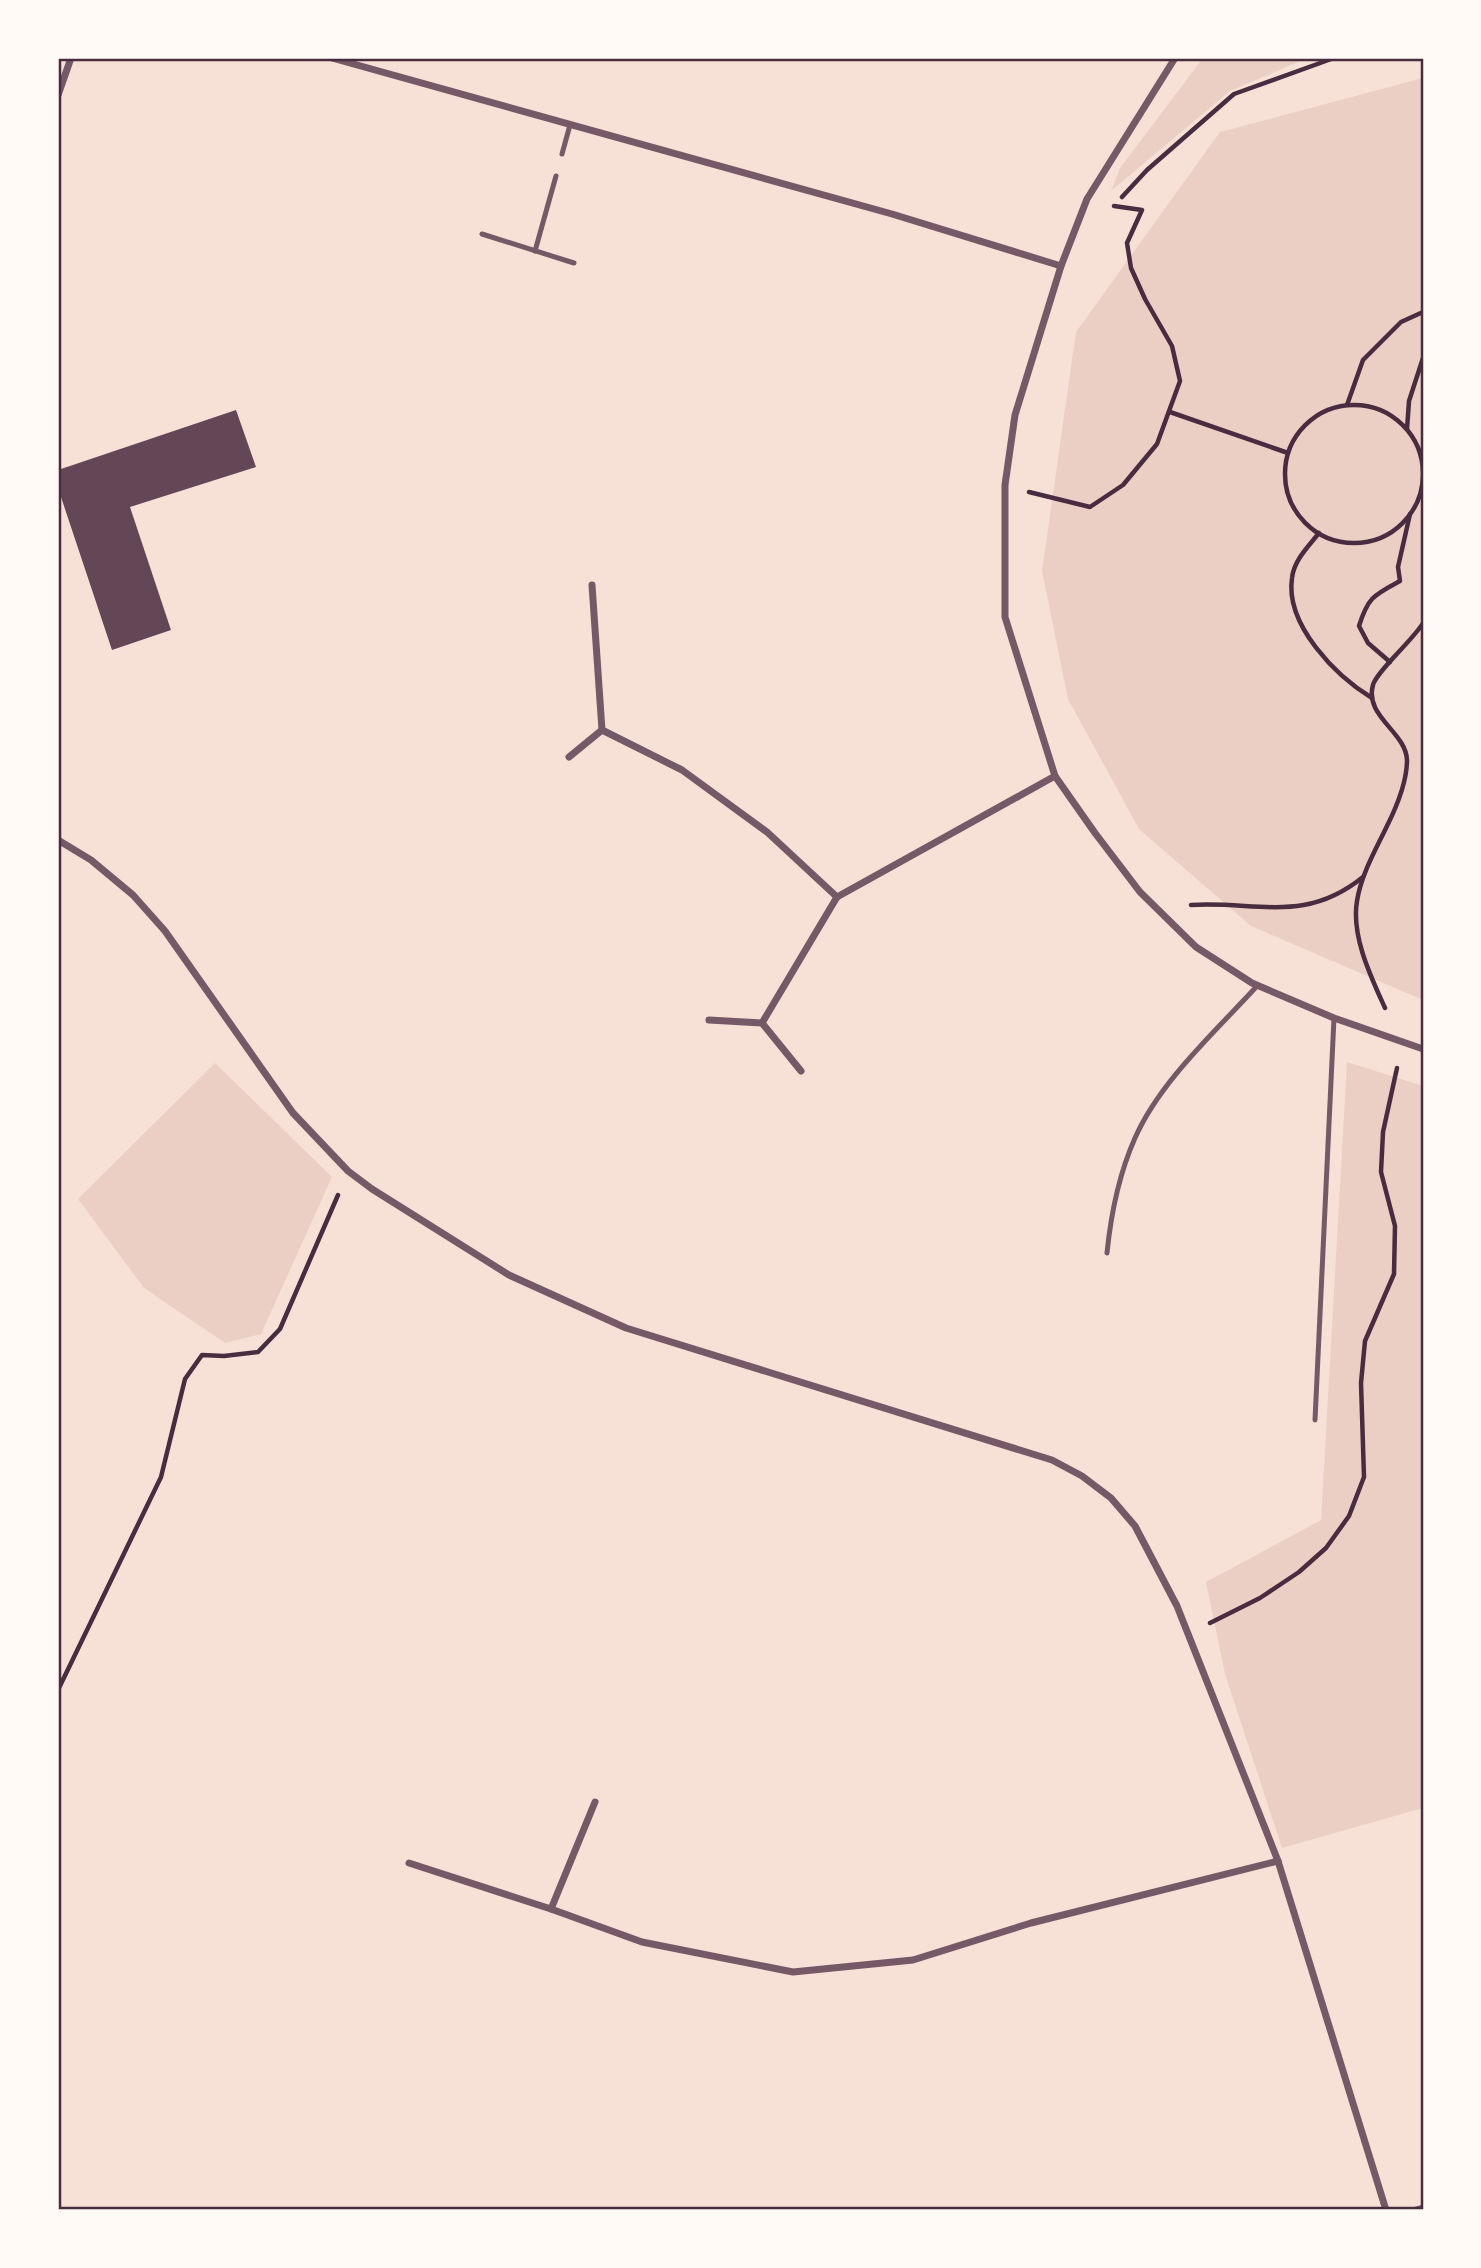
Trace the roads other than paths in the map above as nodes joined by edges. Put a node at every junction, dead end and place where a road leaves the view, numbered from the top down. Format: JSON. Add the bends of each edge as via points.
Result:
{"nodes":[{"id":1,"x":71,"y":58,"type":"edge"},
{"id":2,"x":332,"y":58,"type":"edge"},
{"id":3,"x":1175,"y":58,"type":"edge"},
{"id":4,"x":58,"y":95,"type":"edge"},
{"id":5,"x":570,"y":125,"type":"junction"},
{"id":6,"x":562,"y":154,"type":"dead end"},
{"id":7,"x":556,"y":176,"type":"dead end"},
{"id":8,"x":482,"y":234,"type":"dead end"},
{"id":9,"x":535,"y":251,"type":"junction"},
{"id":10,"x":574,"y":263,"type":"dead end"},
{"id":11,"x":1061,"y":266,"type":"junction"},
{"id":12,"x":592,"y":585,"type":"dead end"},
{"id":13,"x":603,"y":730,"type":"junction"},
{"id":14,"x":569,"y":757,"type":"dead end"},
{"id":15,"x":1055,"y":776,"type":"junction"},
{"id":16,"x":58,"y":840,"type":"edge"},
{"id":17,"x":837,"y":897,"type":"junction"},
{"id":18,"x":1257,"y":986,"type":"junction"},
{"id":19,"x":1334,"y":1018,"type":"junction"},
{"id":20,"x":709,"y":1020,"type":"dead end"},
{"id":21,"x":762,"y":1023,"type":"junction"},
{"id":22,"x":1423,"y":1049,"type":"edge"},
{"id":23,"x":801,"y":1071,"type":"dead end"},
{"id":24,"x":1107,"y":1253,"type":"dead end"},
{"id":25,"x":1315,"y":1420,"type":"dead end"},
{"id":26,"x":596,"y":1802,"type":"dead end"},
{"id":27,"x":1278,"y":1861,"type":"junction"},
{"id":28,"x":409,"y":1863,"type":"dead end"},
{"id":29,"x":551,"y":1909,"type":"junction"},
{"id":30,"x":1423,"y":2208,"type":"edge"},
{"id":31,"x":1386,"y":2210,"type":"edge"},
{"id":32,"x":1416,"y":2210,"type":"edge"}],
"edges":[{"from":1,"to":4,"type":"street"},
{"from":2,"to":5,"type":"street"},
{"from":3,"to":11,"type":"street","via":[[1087,199]]},
{"from":5,"to":6,"type":"lane"},
{"from":5,"to":11,"type":"street"},
{"from":7,"to":9,"type":"lane"},
{"from":8,"to":9,"type":"lane"},
{"from":9,"to":10,"type":"lane"},
{"from":11,"to":15,"type":"street","via":[[1015,415],[1004,485],[1005,617]]},
{"from":12,"to":13,"type":"street"},
{"from":13,"to":14,"type":"street"},
{"from":13,"to":17,"type":"street","via":[[682,770],[767,832]]},
{"from":15,"to":17,"type":"street"},
{"from":15,"to":18,"type":"street","via":[[1140,892],[1196,947]]},
{"from":16,"to":27,"type":"street","via":[[133,895],[165,931],[293,1113],[348,1171],[509,1275],[626,1328],[1052,1460],[1111,1498],[1135,1526],[1177,1606]]},
{"from":17,"to":21,"type":"street"},
{"from":18,"to":19,"type":"street"},
{"from":18,"to":24,"type":"lane","via":[[1160,1095],[1136,1136],[1111,1215]]},
{"from":19,"to":22,"type":"street"},
{"from":19,"to":25,"type":"lane"},
{"from":20,"to":21,"type":"street"},
{"from":21,"to":23,"type":"street"},
{"from":26,"to":29,"type":"street"},
{"from":27,"to":29,"type":"street","via":[[1031,1923],[913,1960],[793,1972],[642,1942]]},
{"from":27,"to":31,"type":"street"},
{"from":28,"to":29,"type":"street"},
{"from":30,"to":32,"type":"street"}]}
